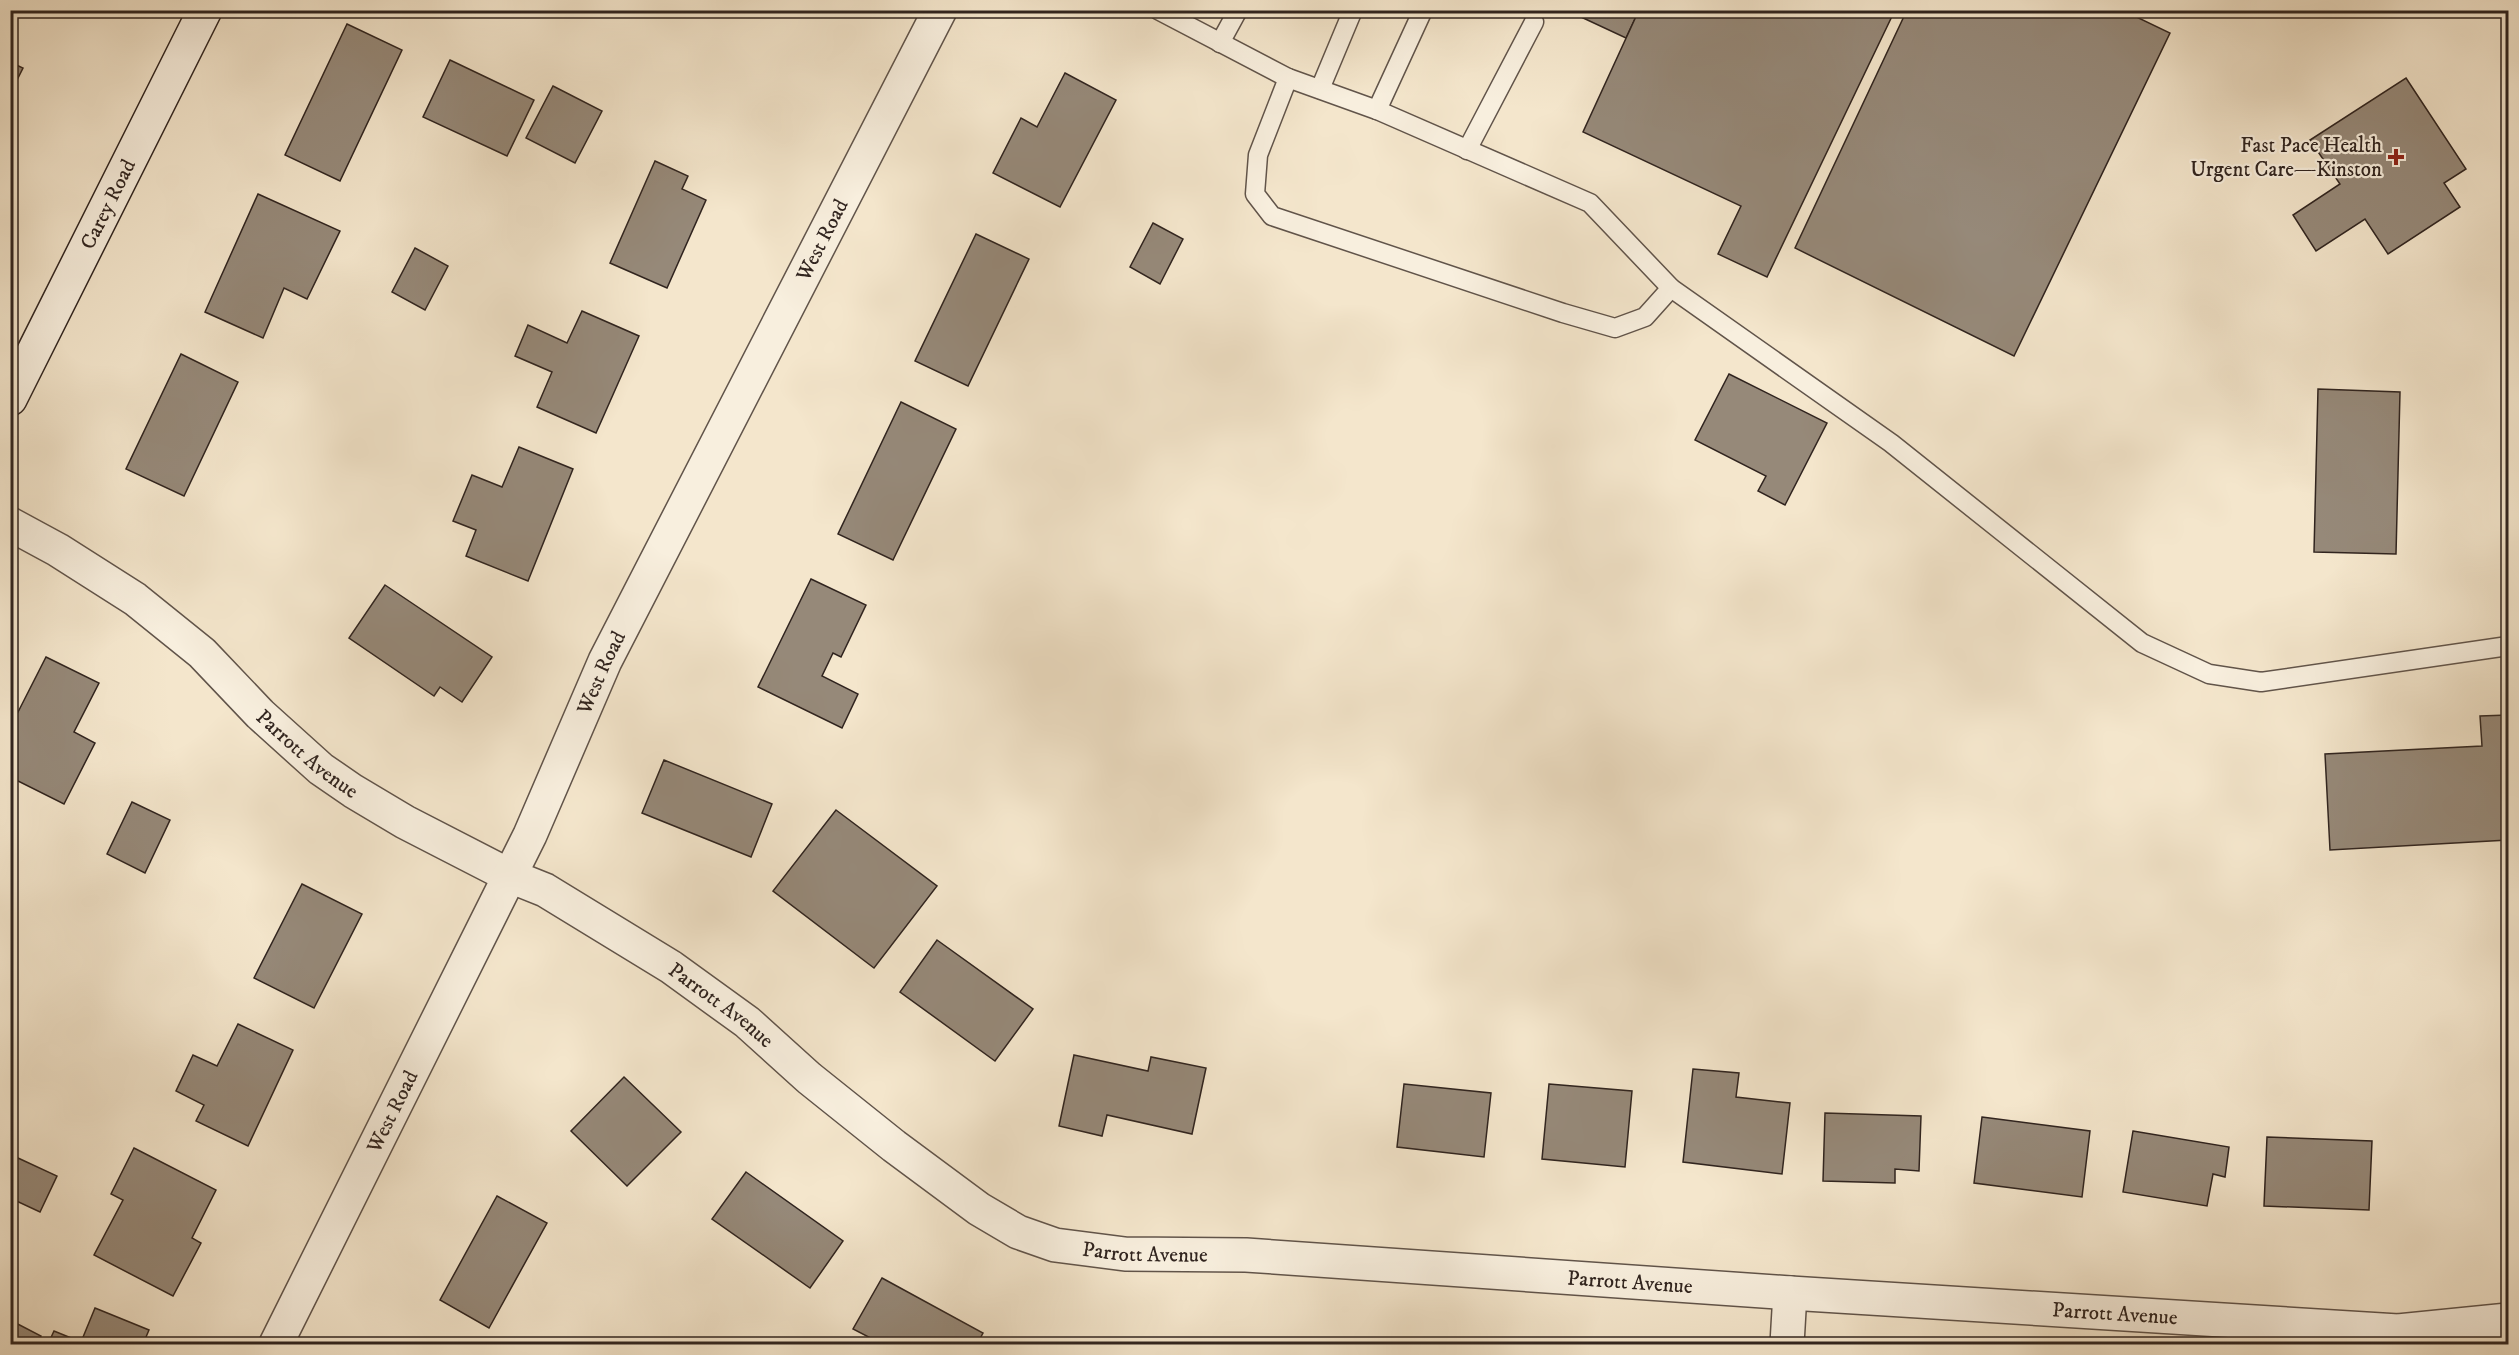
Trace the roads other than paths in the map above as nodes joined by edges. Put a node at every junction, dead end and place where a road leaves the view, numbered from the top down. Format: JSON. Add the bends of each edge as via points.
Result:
{"nodes":[{"id":1,"x":205,"y":10,"type":"edge"},
{"id":2,"x":940,"y":10,"type":"edge"},
{"id":3,"x":1158,"y":10,"type":"edge"},
{"id":4,"x":1238,"y":10,"type":"edge"},
{"id":5,"x":1353,"y":10,"type":"edge"},
{"id":6,"x":1423,"y":10,"type":"edge"},
{"id":7,"x":1534,"y":22,"type":"dead end"},
{"id":8,"x":1220,"y":43,"type":"junction"},
{"id":9,"x":1288,"y":78,"type":"junction"},
{"id":10,"x":1320,"y":89,"type":"junction"},
{"id":11,"x":1377,"y":110,"type":"junction"},
{"id":12,"x":1467,"y":150,"type":"junction"},
{"id":13,"x":1671,"y":288,"type":"junction"},
{"id":14,"x":10,"y":399,"type":"edge"},
{"id":15,"x":10,"y":524,"type":"edge"},
{"id":16,"x":2508,"y":646,"type":"edge"},
{"id":17,"x":510,"y":876,"type":"junction"},
{"id":18,"x":1790,"y":1293,"type":"junction"},
{"id":19,"x":2508,"y":1320,"type":"edge"},
{"id":20,"x":276,"y":1344,"type":"edge"},
{"id":21,"x":1787,"y":1344,"type":"edge"}],
"edges":[{"from":1,"to":14,"type":"street","name":"Carey Road"},
{"from":2,"to":17,"type":"street","name":"West Road","via":[[605,661]]},
{"from":3,"to":8,"type":"lane"},
{"from":4,"to":8,"type":"lane"},
{"from":5,"to":10,"type":"lane"},
{"from":6,"to":11,"type":"lane"},
{"from":7,"to":12,"type":"lane"},
{"from":8,"to":9,"type":"lane"},
{"from":9,"to":10,"type":"lane"},
{"from":9,"to":13,"type":"lane","via":[[1258,155],[1256,194],[1272,216],[1615,328],[1645,317]]},
{"from":10,"to":11,"type":"lane"},
{"from":11,"to":12,"type":"lane"},
{"from":12,"to":13,"type":"lane","via":[[1590,203]]},
{"from":13,"to":16,"type":"lane","via":[[1891,443],[2142,643],[2209,674],[2261,682]]},
{"from":15,"to":17,"type":"street","name":"Parrott Avenue","via":[[135,599],[202,653],[260,714],[321,769],[405,822]]},
{"from":17,"to":18,"type":"street","name":"Parrott Avenue","via":[[545,890],[671,967],[747,1022],[809,1078],[979,1209],[1018,1232],[1056,1245],[1125,1254],[1246,1256]]},
{"from":17,"to":20,"type":"street","name":"West Road"},
{"from":18,"to":19,"type":"street","name":"Parrott Avenue","via":[[2398,1331]]},
{"from":18,"to":21,"type":"street"}]}
